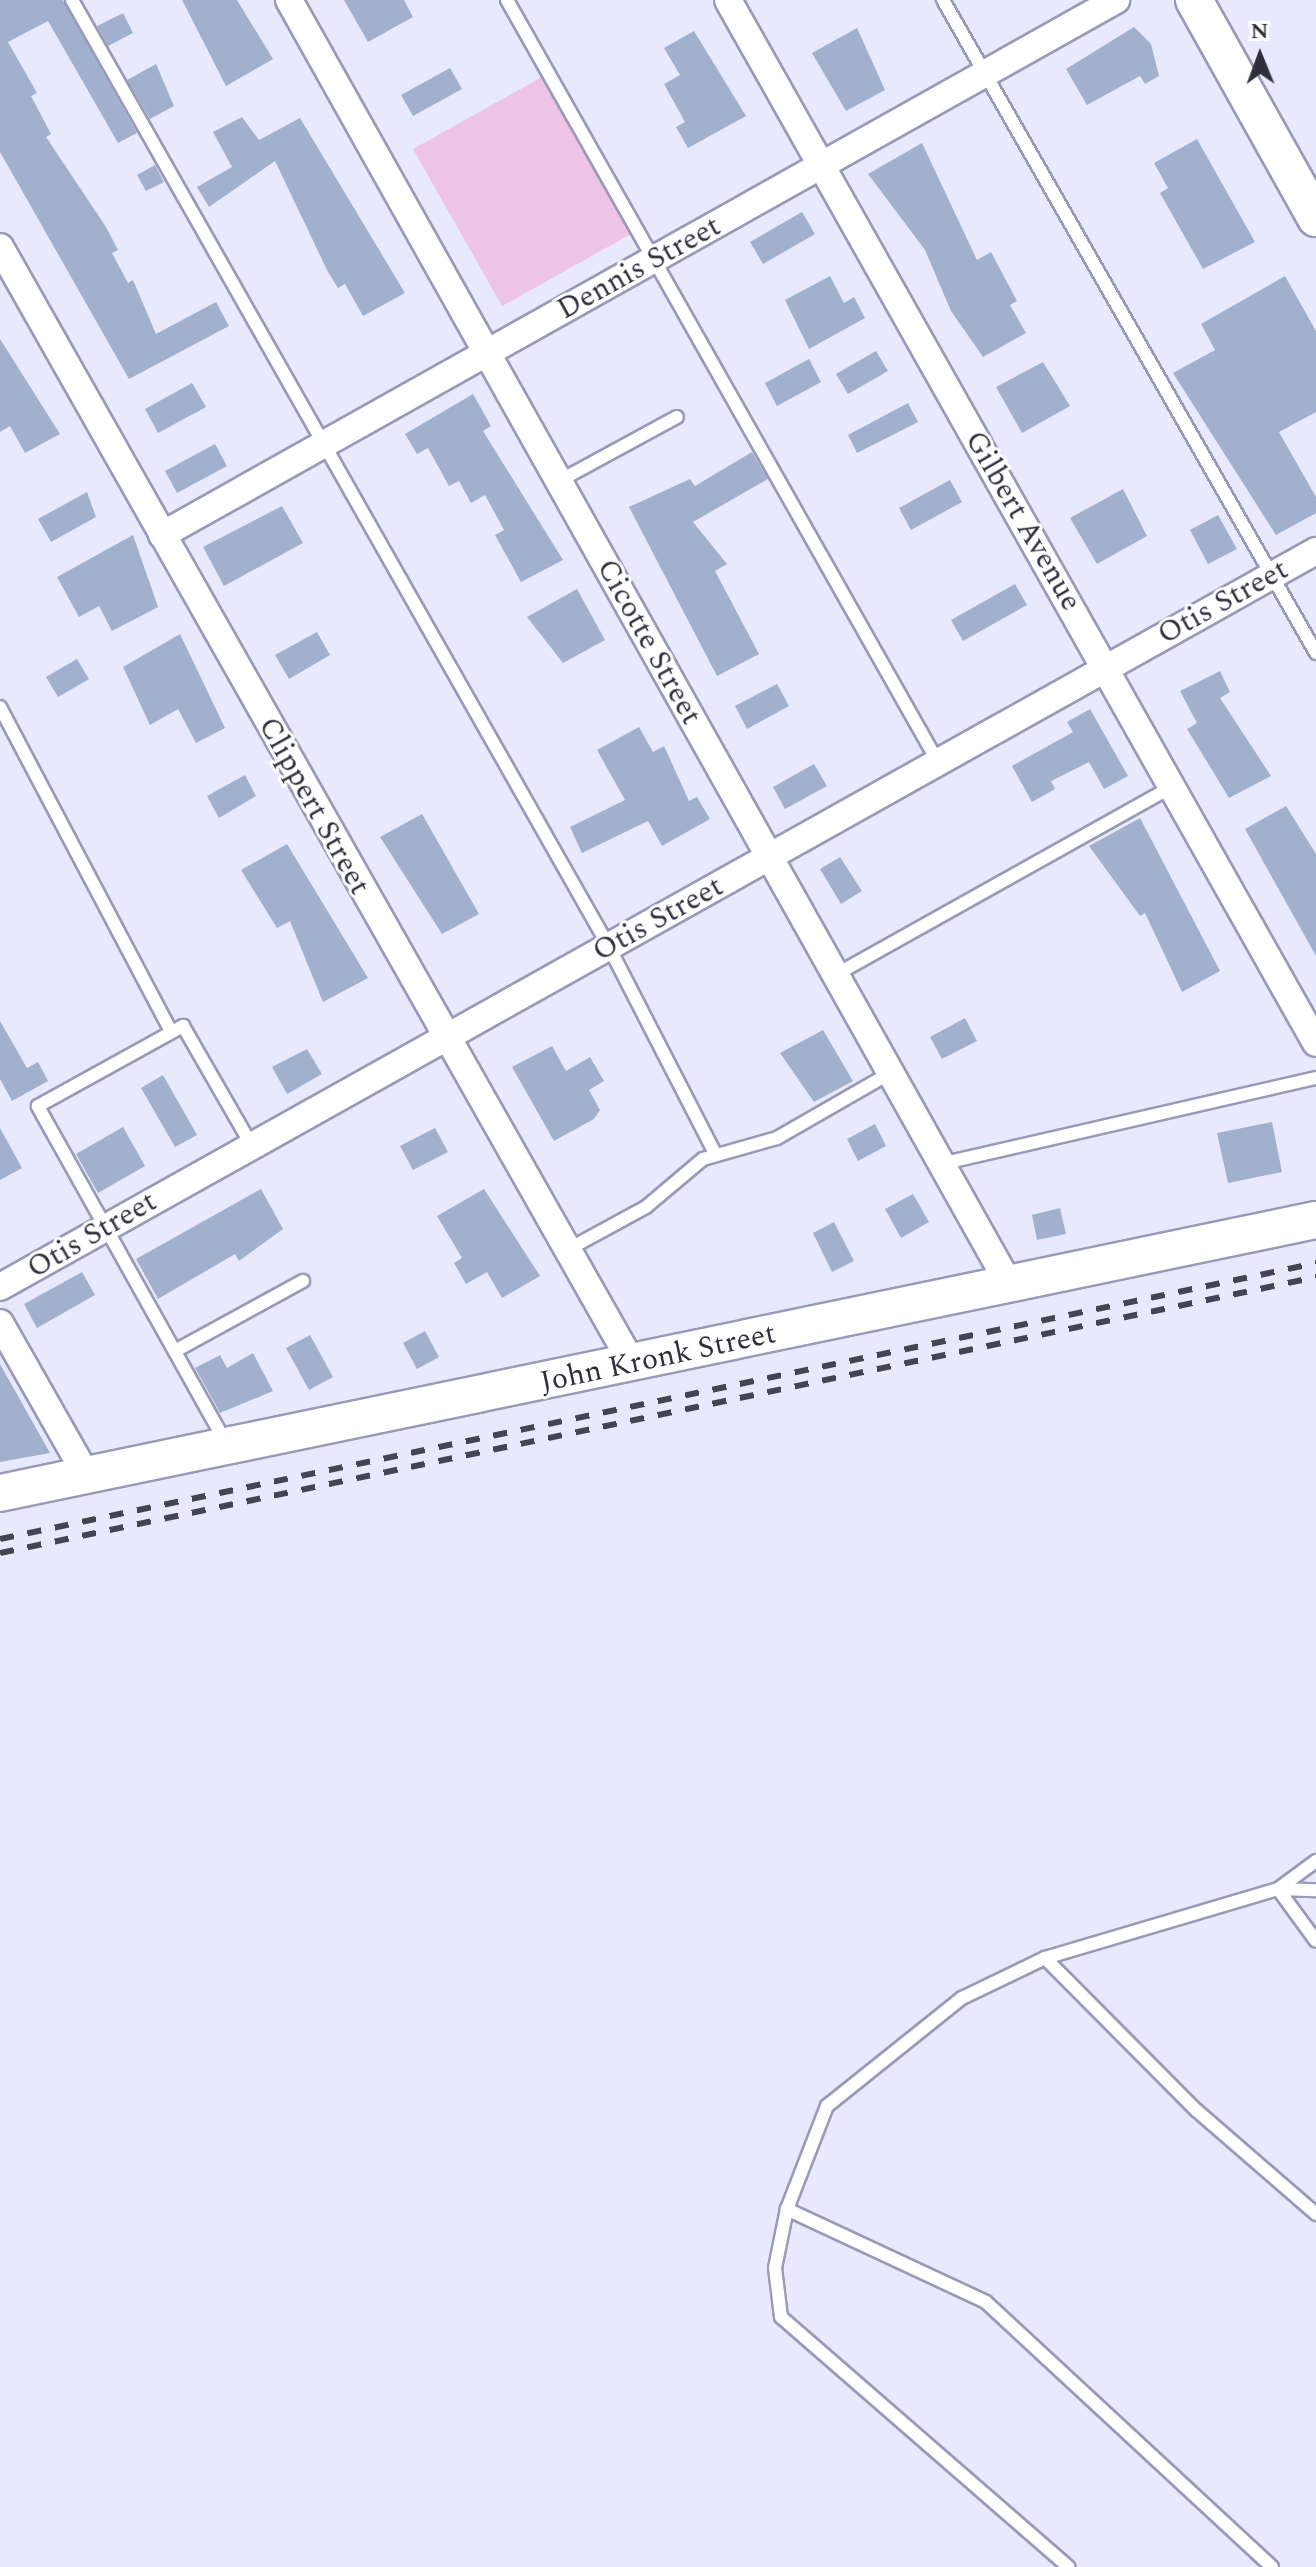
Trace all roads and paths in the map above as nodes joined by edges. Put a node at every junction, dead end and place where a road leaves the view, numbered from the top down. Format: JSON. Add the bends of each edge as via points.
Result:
{"nodes":[{"id":1,"x":72,"y":0,"type":"edge"},
{"id":2,"x":289,"y":0,"type":"edge"},
{"id":3,"x":507,"y":0,"type":"edge"},
{"id":4,"x":728,"y":0,"type":"edge"},
{"id":5,"x":943,"y":0,"type":"edge"},
{"id":6,"x":1116,"y":0,"type":"edge"},
{"id":7,"x":1194,"y":0,"type":"edge"},
{"id":8,"x":985,"y":77,"type":"junction"},
{"id":9,"x":820,"y":165,"type":"junction"},
{"id":10,"x":1316,"y":218,"type":"edge"},
{"id":11,"x":0,"y":247,"type":"edge"},
{"id":12,"x":658,"y":258,"type":"junction"},
{"id":13,"x":487,"y":353,"type":"junction"},
{"id":14,"x":677,"y":417,"type":"dead end"},
{"id":15,"x":322,"y":447,"type":"junction"},
{"id":16,"x":559,"y":481,"type":"junction"},
{"id":17,"x":162,"y":535,"type":"junction"},
{"id":18,"x":1316,"y":551,"type":"edge"},
{"id":19,"x":1274,"y":575,"type":"junction"},
{"id":20,"x":1316,"y":653,"type":"edge"},
{"id":21,"x":1107,"y":667,"type":"junction"},
{"id":22,"x":0,"y":707,"type":"edge"},
{"id":23,"x":938,"y":762,"type":"junction"},
{"id":24,"x":1171,"y":787,"type":"junction"},
{"id":25,"x":769,"y":855,"type":"junction"},
{"id":26,"x":609,"y":947,"type":"junction"},
{"id":27,"x":835,"y":975,"type":"junction"},
{"id":28,"x":171,"y":1032,"type":"junction"},
{"id":29,"x":444,"y":1038,"type":"junction"},
{"id":30,"x":1316,"y":1043,"type":"edge"},
{"id":31,"x":890,"y":1073,"type":"junction"},
{"id":32,"x":1316,"y":1078,"type":"edge"},
{"id":33,"x":252,"y":1146,"type":"junction"},
{"id":34,"x":715,"y":1153,"type":"junction"},
{"id":35,"x":940,"y":1164,"type":"junction"},
{"id":36,"x":1316,"y":1220,"type":"edge"},
{"id":37,"x":106,"y":1227,"type":"junction"},
{"id":38,"x":567,"y":1250,"type":"junction"},
{"id":39,"x":303,"y":1281,"type":"dead end"},
{"id":40,"x":1009,"y":1284,"type":"junction"},
{"id":41,"x":0,"y":1287,"type":"edge"},
{"id":42,"x":0,"y":1323,"type":"edge"},
{"id":43,"x":175,"y":1351,"type":"junction"},
{"id":44,"x":632,"y":1363,"type":"junction"},
{"id":45,"x":230,"y":1449,"type":"junction"},
{"id":46,"x":88,"y":1478,"type":"junction"},
{"id":47,"x":0,"y":1493,"type":"edge"},
{"id":48,"x":1316,"y":1861,"type":"edge"},
{"id":49,"x":1278,"y":1889,"type":"junction"},
{"id":50,"x":1316,"y":1890,"type":"edge"},
{"id":51,"x":1316,"y":1941,"type":"edge"},
{"id":52,"x":1045,"y":1958,"type":"junction"},
{"id":53,"x":787,"y":2209,"type":"junction"},
{"id":54,"x":1316,"y":2214,"type":"edge"},
{"id":55,"x":1069,"y":2567,"type":"edge"},
{"id":56,"x":1272,"y":2567,"type":"edge"}],
"edges":[{"from":1,"to":15,"type":"lane"},
{"from":2,"to":13,"type":"street","name":"Cicotte Street"},
{"from":3,"to":12,"type":"lane"},
{"from":4,"to":9,"type":"street","name":"Gilbert Avenue"},
{"from":5,"to":8,"type":"lane"},
{"from":6,"to":8,"type":"street","name":"Dennis Street"},
{"from":7,"to":10,"type":"street"},
{"from":8,"to":9,"type":"street","name":"Dennis Street"},
{"from":8,"to":19,"type":"lane"},
{"from":9,"to":12,"type":"street","name":"Dennis Street"},
{"from":9,"to":21,"type":"street","name":"Gilbert Avenue"},
{"from":11,"to":17,"type":"street","name":"Clippert Street"},
{"from":12,"to":13,"type":"street","name":"Dennis Street"},
{"from":12,"to":23,"type":"lane"},
{"from":13,"to":15,"type":"street","name":"Dennis Street"},
{"from":13,"to":16,"type":"street","name":"Cicotte Street"},
{"from":14,"to":16,"type":"lane"},
{"from":15,"to":17,"type":"street","name":"Dennis Street"},
{"from":15,"to":26,"type":"lane"},
{"from":16,"to":25,"type":"street","name":"Cicotte Street"},
{"from":17,"to":29,"type":"street","name":"Clippert Street"},
{"from":18,"to":19,"type":"street","name":"Otis Street"},
{"from":19,"to":20,"type":"lane"},
{"from":19,"to":21,"type":"street","name":"Otis Street"},
{"from":21,"to":23,"type":"street","name":"Otis Street"},
{"from":21,"to":24,"type":"street","name":"Gilbert Avenue"},
{"from":22,"to":28,"type":"lane"},
{"from":23,"to":25,"type":"street","name":"Otis Street"},
{"from":24,"to":27,"type":"lane"},
{"from":24,"to":30,"type":"street","name":"Gilbert Avenue"},
{"from":25,"to":26,"type":"street","name":"Otis Street"},
{"from":25,"to":27,"type":"street","name":"Cicotte Street"},
{"from":26,"to":29,"type":"street","name":"Otis Street"},
{"from":26,"to":34,"type":"lane"},
{"from":27,"to":31,"type":"street","name":"Cicotte Street"},
{"from":28,"to":33,"type":"lane","via":[[183,1026]]},
{"from":28,"to":37,"type":"lane","via":[[38,1106]]},
{"from":29,"to":33,"type":"street","name":"Otis Street"},
{"from":29,"to":38,"type":"street","name":"Clippert Street"},
{"from":31,"to":34,"type":"lane","via":[[777,1138]]},
{"from":31,"to":35,"type":"street","name":"Cicotte Street"},
{"from":32,"to":35,"type":"lane"},
{"from":33,"to":37,"type":"street","name":"Otis Street"},
{"from":34,"to":38,"type":"lane","via":[[646,1207]]},
{"from":35,"to":40,"type":"street","name":"Cicotte Street"},
{"from":36,"to":40,"type":"street","name":"John Kronk Street"},
{"from":37,"to":41,"type":"street","name":"Otis Street"},
{"from":37,"to":43,"type":"lane"},
{"from":38,"to":44,"type":"street","name":"Clippert Street"},
{"from":39,"to":43,"type":"lane"},
{"from":40,"to":44,"type":"street","name":"John Kronk Street"},
{"from":42,"to":46,"type":"street"},
{"from":43,"to":45,"type":"lane"},
{"from":44,"to":45,"type":"street","name":"John Kronk Street"},
{"from":45,"to":46,"type":"street","name":"John Kronk Street"},
{"from":46,"to":47,"type":"street","name":"John Kronk Street"},
{"from":48,"to":49,"type":"lane"},
{"from":49,"to":50,"type":"lane"},
{"from":49,"to":51,"type":"lane"},
{"from":49,"to":52,"type":"lane"},
{"from":52,"to":53,"type":"lane","via":[[962,1998],[827,2106]]},
{"from":52,"to":54,"type":"lane","via":[[1196,2110]]},
{"from":53,"to":55,"type":"lane","via":[[775,2268],[781,2317]]},
{"from":53,"to":56,"type":"lane","via":[[986,2302]]}]}
